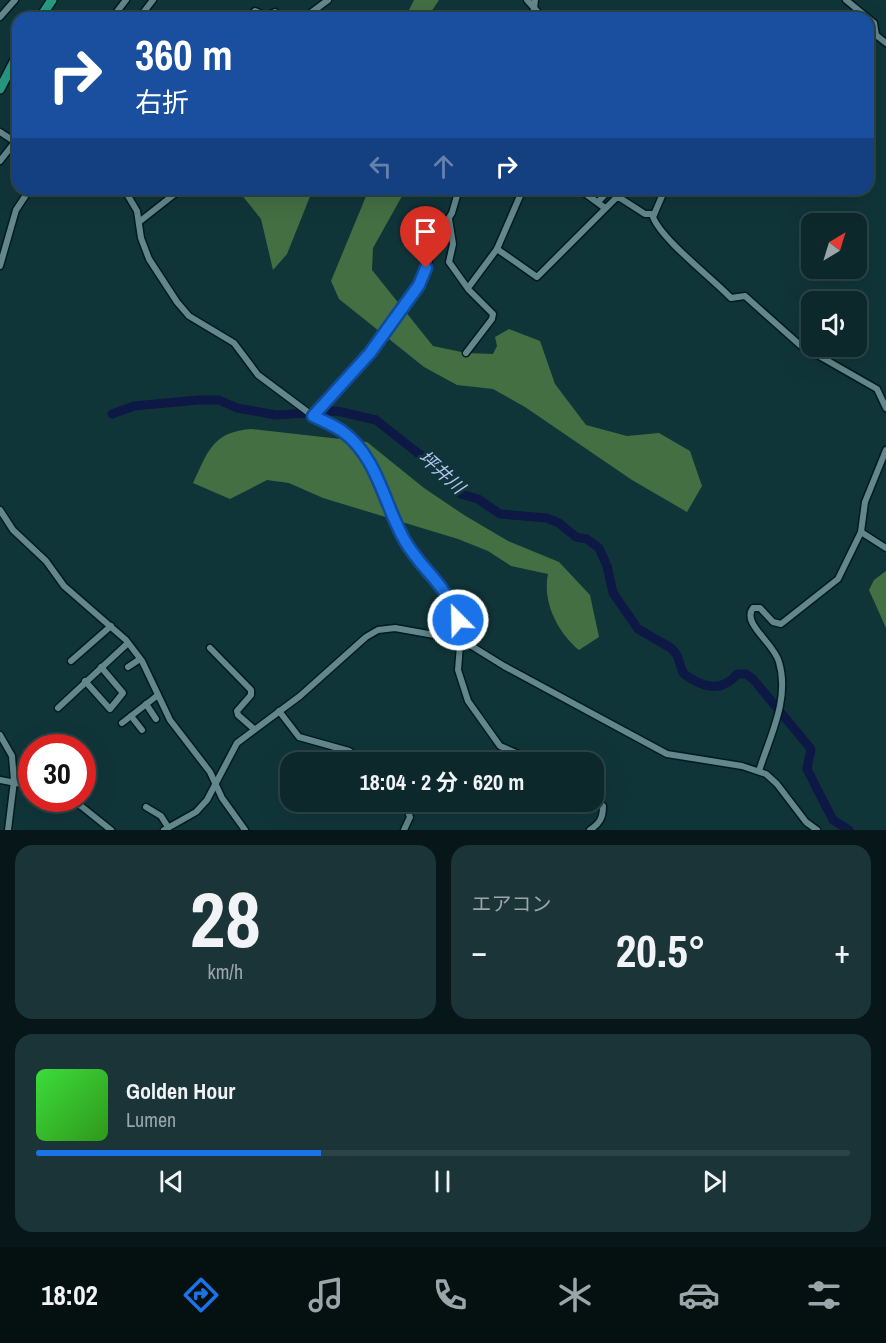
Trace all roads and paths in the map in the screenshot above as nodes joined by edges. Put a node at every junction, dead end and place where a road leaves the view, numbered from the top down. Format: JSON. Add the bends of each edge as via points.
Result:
{"nodes":[{"id":1,"x":15,"y":0,"type":"edge"},
{"id":2,"x":126,"y":0,"type":"edge"},
{"id":3,"x":153,"y":0,"type":"edge"},
{"id":4,"x":328,"y":0,"type":"edge"},
{"id":5,"x":527,"y":0,"type":"edge"},
{"id":6,"x":535,"y":0,"type":"edge"},
{"id":7,"x":846,"y":0,"type":"edge"},
{"id":8,"x":535,"y":8,"type":"junction"},
{"id":9,"x":117,"y":12,"type":"edge"},
{"id":10,"x":144,"y":12,"type":"edge"},
{"id":11,"x":312,"y":12,"type":"edge"},
{"id":12,"x":534,"y":12,"type":"edge"},
{"id":13,"x":538,"y":12,"type":"edge"},
{"id":14,"x":861,"y":12,"type":"edge"},
{"id":15,"x":0,"y":17,"type":"edge"},
{"id":16,"x":874,"y":23,"type":"edge"},
{"id":17,"x":886,"y":43,"type":"edge"},
{"id":18,"x":12,"y":66,"type":"edge"},
{"id":19,"x":0,"y":89,"type":"edge"},
{"id":20,"x":12,"y":147,"type":"edge"},
{"id":21,"x":0,"y":161,"type":"edge"},
{"id":22,"x":26,"y":195,"type":"edge"},
{"id":23,"x":128,"y":195,"type":"edge"},
{"id":24,"x":173,"y":195,"type":"edge"},
{"id":25,"x":457,"y":195,"type":"edge"},
{"id":26,"x":520,"y":195,"type":"edge"},
{"id":27,"x":588,"y":195,"type":"edge"},
{"id":28,"x":604,"y":195,"type":"edge"},
{"id":29,"x":662,"y":195,"type":"edge"},
{"id":30,"x":598,"y":202,"type":"junction"},
{"id":31,"x":605,"y":208,"type":"junction"},
{"id":32,"x":653,"y":213,"type":"junction"},
{"id":33,"x":448,"y":219,"type":"junction"},
{"id":34,"x":139,"y":222,"type":"junction"},
{"id":35,"x":497,"y":249,"type":"junction"},
{"id":36,"x":0,"y":266,"type":"edge"},
{"id":37,"x":468,"y":288,"type":"junction"},
{"id":38,"x":466,"y":353,"type":"dead end"},
{"id":39,"x":886,"y":408,"type":"edge"},
{"id":40,"x":313,"y":416,"type":"junction"},
{"id":41,"x":886,"y":450,"type":"edge"},
{"id":42,"x":0,"y":510,"type":"edge"},
{"id":43,"x":861,"y":532,"type":"junction"},
{"id":44,"x":886,"y":548,"type":"edge"},
{"id":45,"x":111,"y":626,"type":"junction"},
{"id":46,"x":462,"y":640,"type":"junction"},
{"id":47,"x":128,"y":643,"type":"junction"},
{"id":48,"x":210,"y":648,"type":"dead end"},
{"id":49,"x":140,"y":659,"type":"junction"},
{"id":50,"x":71,"y":661,"type":"dead end"},
{"id":51,"x":101,"y":667,"type":"junction"},
{"id":52,"x":128,"y":668,"type":"dead end"},
{"id":53,"x":85,"y":681,"type":"junction"},
{"id":54,"x":158,"y":695,"type":"junction"},
{"id":55,"x":146,"y":704,"type":"junction"},
{"id":56,"x":58,"y":708,"type":"dead end"},
{"id":57,"x":279,"y":711,"type":"junction"},
{"id":58,"x":131,"y":716,"type":"junction"},
{"id":59,"x":156,"y":718,"type":"dead end"},
{"id":60,"x":122,"y":723,"type":"dead end"},
{"id":61,"x":254,"y":729,"type":"junction"},
{"id":62,"x":142,"y":730,"type":"dead end"},
{"id":63,"x":0,"y":735,"type":"edge"},
{"id":64,"x":349,"y":752,"type":"edge"},
{"id":65,"x":514,"y":752,"type":"edge"},
{"id":66,"x":759,"y":771,"type":"junction"},
{"id":67,"x":0,"y":780,"type":"edge"},
{"id":68,"x":14,"y":781,"type":"junction"},
{"id":69,"x":18,"y":782,"type":"edge"},
{"id":70,"x":214,"y":783,"type":"junction"},
{"id":71,"x":146,"y":807,"type":"dead end"},
{"id":72,"x":86,"y":812,"type":"edge"},
{"id":73,"x":408,"y":812,"type":"edge"},
{"id":74,"x":603,"y":812,"type":"edge"},
{"id":75,"x":166,"y":829,"type":"edge"},
{"id":76,"x":8,"y":830,"type":"edge"},
{"id":77,"x":111,"y":830,"type":"edge"},
{"id":78,"x":245,"y":830,"type":"edge"},
{"id":79,"x":404,"y":830,"type":"edge"},
{"id":80,"x":590,"y":830,"type":"edge"},
{"id":81,"x":817,"y":830,"type":"edge"}],
"edges":[{"from":1,"to":15,"type":"street"},
{"from":2,"to":9,"type":"street"},
{"from":3,"to":10,"type":"street"},
{"from":4,"to":11,"type":"street"},
{"from":5,"to":8,"type":"street"},
{"from":6,"to":8,"type":"street"},
{"from":7,"to":14,"type":"street"},
{"from":8,"to":12,"type":"street"},
{"from":8,"to":13,"type":"street"},
{"from":16,"to":17,"type":"street","via":[[876,35]]},
{"from":18,"to":19,"type":"highway"},
{"from":20,"to":21,"type":"street"},
{"from":22,"to":36,"type":"street","via":[[16,210]]},
{"from":23,"to":34,"type":"street"},
{"from":24,"to":34,"type":"street"},
{"from":25,"to":33,"type":"street"},
{"from":26,"to":35,"type":"street"},
{"from":27,"to":30,"type":"street"},
{"from":28,"to":30,"type":"street"},
{"from":29,"to":32,"type":"street"},
{"from":30,"to":31,"type":"street"},
{"from":31,"to":32,"type":"street","via":[[620,198],[645,214]]},
{"from":31,"to":35,"type":"street","via":[[537,277]]},
{"from":32,"to":39,"type":"street","via":[[657,225],[731,298],[745,296],[800,345],[878,389]]},
{"from":33,"to":37,"type":"street","via":[[453,244],[450,262]]},
{"from":33,"to":40,"type":"street","via":[[414,292],[370,353]]},
{"from":34,"to":40,"type":"street","via":[[149,259],[189,316],[227,337],[258,375]]},
{"from":35,"to":37,"type":"street"},
{"from":37,"to":38,"type":"street","via":[[493,317]]},
{"from":40,"to":46,"type":"street","via":[[341,430],[368,460],[406,542],[450,599]]},
{"from":41,"to":43,"type":"street","via":[[865,502]]},
{"from":42,"to":45,"type":"street","via":[[64,586]]},
{"from":43,"to":44,"type":"street"},
{"from":43,"to":66,"type":"street","via":[[836,582],[791,617],[778,624],[760,608],[750,612],[750,623],[776,654],[783,684]]},
{"from":45,"to":47,"type":"street"},
{"from":45,"to":50,"type":"street"},
{"from":46,"to":57,"type":"street","via":[[395,628],[378,630]]},
{"from":46,"to":65,"type":"street","via":[[458,670],[468,701],[501,746]]},
{"from":46,"to":66,"type":"street","via":[[667,754]]},
{"from":47,"to":49,"type":"street"},
{"from":47,"to":51,"type":"street"},
{"from":48,"to":61,"type":"street","via":[[251,690],[237,711]]},
{"from":49,"to":52,"type":"street"},
{"from":49,"to":54,"type":"street"},
{"from":51,"to":53,"type":"street"},
{"from":51,"to":53,"type":"street","via":[[123,693],[110,709]]},
{"from":53,"to":56,"type":"street"},
{"from":54,"to":55,"type":"street"},
{"from":54,"to":70,"type":"street","via":[[170,720],[210,772]]},
{"from":55,"to":58,"type":"street"},
{"from":55,"to":59,"type":"street"},
{"from":57,"to":61,"type":"street"},
{"from":57,"to":64,"type":"street","via":[[299,737]]},
{"from":58,"to":60,"type":"street"},
{"from":58,"to":62,"type":"street"},
{"from":61,"to":70,"type":"street","via":[[237,743]]},
{"from":63,"to":68,"type":"street","via":[[12,756]]},
{"from":66,"to":81,"type":"street","via":[[772,778],[806,822]]},
{"from":67,"to":68,"type":"street"},
{"from":68,"to":69,"type":"street"},
{"from":68,"to":76,"type":"street"},
{"from":70,"to":75,"type":"street","via":[[207,800],[196,812]]},
{"from":70,"to":78,"type":"street"},
{"from":71,"to":75,"type":"street","via":[[161,816]]},
{"from":72,"to":77,"type":"street"},
{"from":73,"to":79,"type":"street"},
{"from":74,"to":80,"type":"street","via":[[601,820]]}]}
